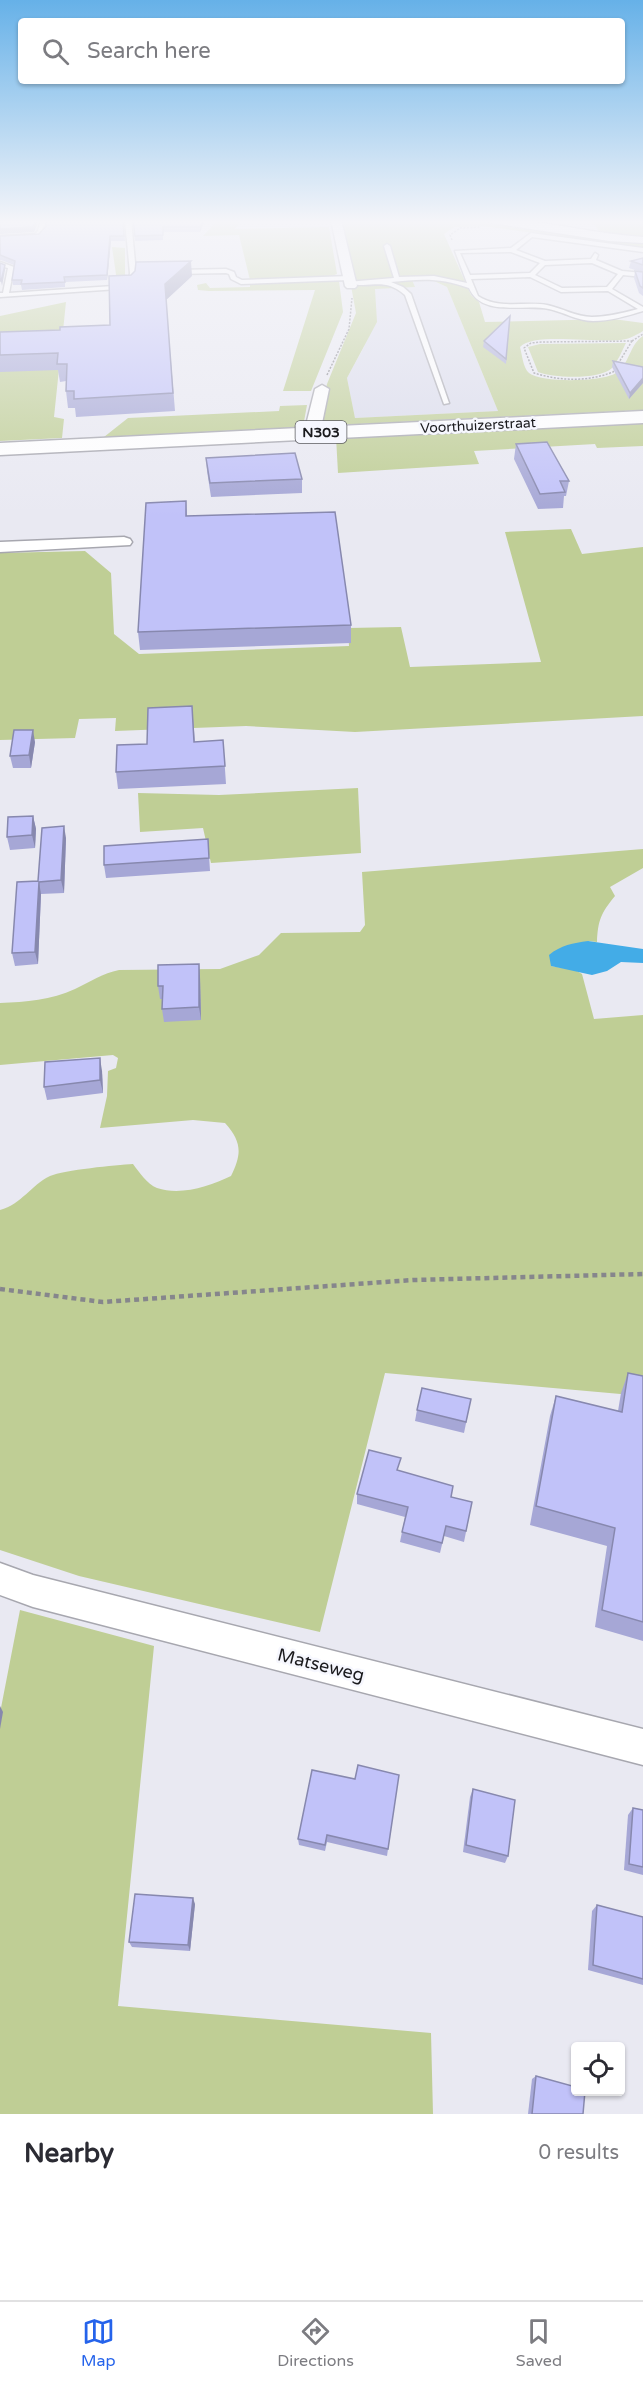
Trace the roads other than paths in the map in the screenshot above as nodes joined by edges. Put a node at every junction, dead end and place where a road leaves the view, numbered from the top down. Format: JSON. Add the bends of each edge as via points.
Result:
{"nodes":[{"id":1,"x":417,"y":319,"type":"edge"},
{"id":2,"x":577,"y":319,"type":"edge"},
{"id":3,"x":605,"y":319,"type":"edge"},
{"id":4,"x":322,"y":389,"type":"road end"},
{"id":5,"x":446,"y":403,"type":"dead end"},
{"id":6,"x":643,"y":417,"type":"edge"},
{"id":7,"x":313,"y":433,"type":"junction"},
{"id":8,"x":0,"y":449,"type":"edge"},
{"id":9,"x":124,"y":543,"type":"dead end"},
{"id":10,"x":0,"y":547,"type":"edge"},
{"id":11,"x":0,"y":1579,"type":"edge"},
{"id":12,"x":643,"y":1747,"type":"edge"}],
"edges":[{"from":1,"to":5,"type":"lane"},
{"from":2,"to":3,"type":"lane"},
{"from":4,"to":7,"type":"street"},
{"from":6,"to":7,"type":"main road","name":"Voorthuizerstraat","number":"N303"},
{"from":7,"to":8,"type":"main road","name":"Voorthuizerstraat","number":"N303"},
{"from":9,"to":10,"type":"street"},
{"from":11,"to":12,"type":"street","name":"Matseweg","via":[[33,1591]]}]}
